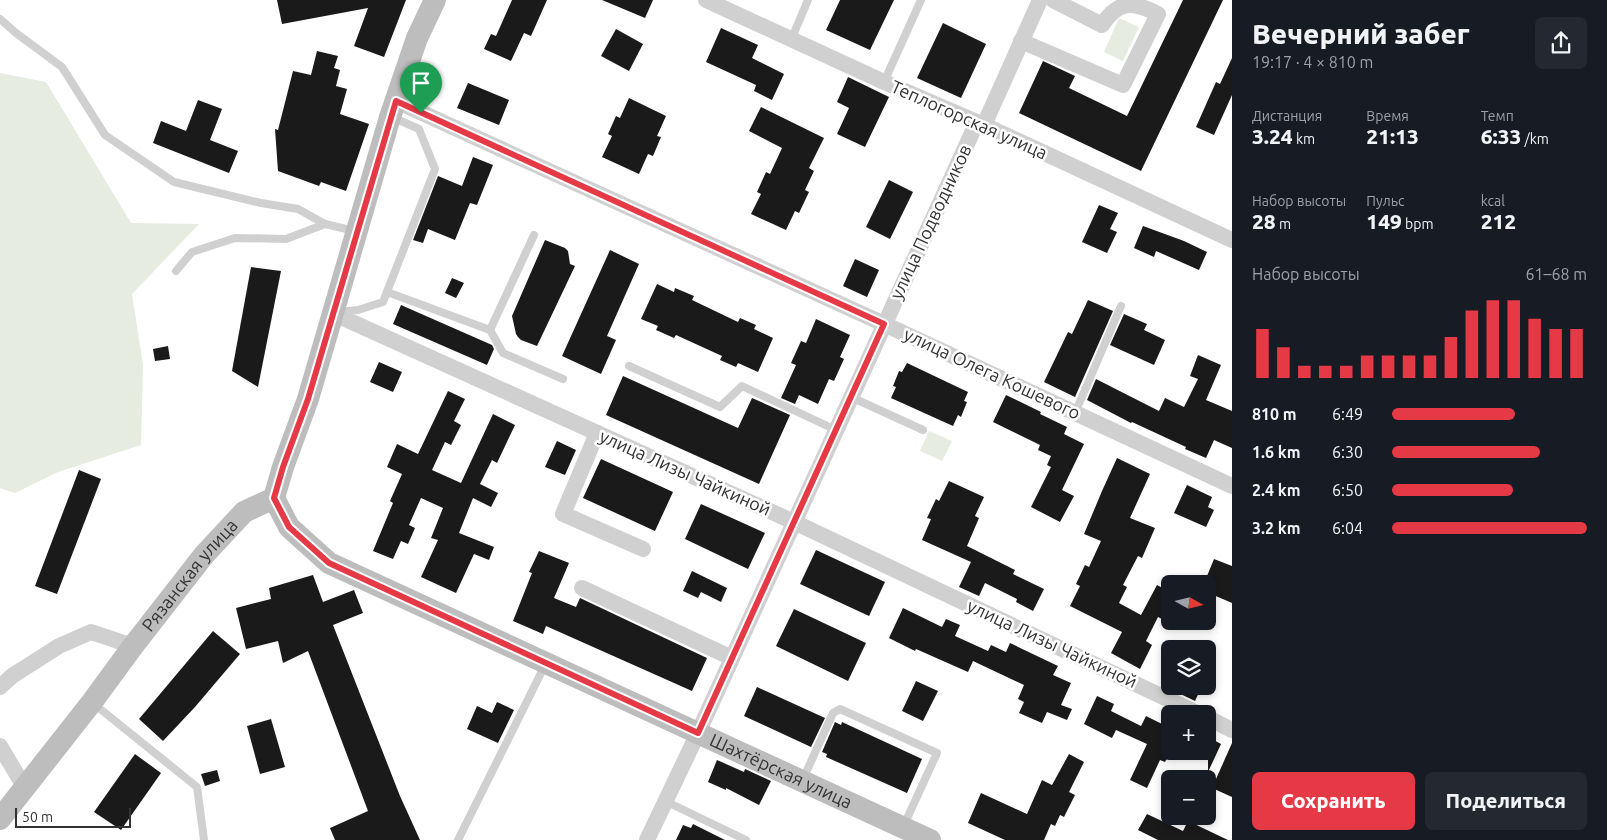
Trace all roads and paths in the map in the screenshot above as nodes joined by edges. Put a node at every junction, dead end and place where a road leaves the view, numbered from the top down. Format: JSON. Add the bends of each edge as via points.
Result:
{"nodes":[{"id":1,"x":435,"y":0,"type":"edge"},
{"id":2,"x":706,"y":0,"type":"edge"},
{"id":3,"x":808,"y":0,"type":"edge"},
{"id":4,"x":921,"y":0,"type":"edge"},
{"id":5,"x":1040,"y":0,"type":"edge"},
{"id":6,"x":1053,"y":0,"type":"edge"},
{"id":7,"x":0,"y":19,"type":"edge"},
{"id":8,"x":790,"y":40,"type":"junction"},
{"id":9,"x":1021,"y":41,"type":"junction"},
{"id":10,"x":884,"y":82,"type":"junction"},
{"id":11,"x":393,"y":109,"type":"junction"},
{"id":12,"x":980,"y":124,"type":"junction"},
{"id":13,"x":325,"y":224,"type":"junction"},
{"id":14,"x":357,"y":231,"type":"junction"},
{"id":15,"x":534,"y":235,"type":"dead end"},
{"id":16,"x":1232,"y":240,"type":"edge"},
{"id":17,"x":176,"y":271,"type":"dead end"},
{"id":18,"x":387,"y":292,"type":"junction"},
{"id":19,"x":1121,"y":306,"type":"dead end"},
{"id":20,"x":332,"y":313,"type":"junction"},
{"id":21,"x":884,"y":324,"type":"junction"},
{"id":22,"x":490,"y":330,"type":"junction"},
{"id":23,"x":629,"y":366,"type":"dead end"},
{"id":24,"x":563,"y":379,"type":"dead end"},
{"id":25,"x":851,"y":397,"type":"junction"},
{"id":26,"x":1075,"y":413,"type":"junction"},
{"id":27,"x":836,"y":430,"type":"junction"},
{"id":28,"x":923,"y":430,"type":"dead end"},
{"id":29,"x":597,"y":433,"type":"junction"},
{"id":30,"x":1232,"y":486,"type":"edge"},
{"id":31,"x":274,"y":498,"type":"junction"},
{"id":32,"x":794,"y":522,"type":"junction"},
{"id":33,"x":643,"y":549,"type":"dead end"},
{"id":34,"x":582,"y":588,"type":"dead end"},
{"id":35,"x":133,"y":646,"type":"junction"},
{"id":36,"x":732,"y":658,"type":"junction"},
{"id":37,"x":546,"y":663,"type":"junction"},
{"id":38,"x":0,"y":686,"type":"edge"},
{"id":39,"x":92,"y":702,"type":"junction"},
{"id":40,"x":1180,"y":705,"type":"edge"},
{"id":41,"x":1216,"y":722,"type":"edge"},
{"id":42,"x":1232,"y":730,"type":"edge"},
{"id":43,"x":698,"y":733,"type":"junction"},
{"id":44,"x":0,"y":746,"type":"edge"},
{"id":45,"x":802,"y":781,"type":"junction"},
{"id":46,"x":25,"y":788,"type":"junction"},
{"id":47,"x":665,"y":801,"type":"junction"},
{"id":48,"x":0,"y":819,"type":"edge"},
{"id":49,"x":903,"y":828,"type":"junction"},
{"id":50,"x":204,"y":840,"type":"edge"},
{"id":51,"x":458,"y":840,"type":"edge"},
{"id":52,"x":647,"y":840,"type":"edge"},
{"id":53,"x":746,"y":840,"type":"edge"},
{"id":54,"x":930,"y":840,"type":"edge"}],
"edges":[{"from":1,"to":11,"type":"main road","via":[[417,38]]},
{"from":2,"to":8,"type":"street","name":"Теплогорская улица"},
{"from":3,"to":8,"type":"lane"},
{"from":4,"to":10,"type":"lane"},
{"from":5,"to":9,"type":"street","name":"улица Подводников"},
{"from":6,"to":9,"type":"street","via":[[1102,25],[1110,12],[1126,4],[1142,6],[1158,14],[1124,85]]},
{"from":7,"to":13,"type":"lane","via":[[62,67],[105,135],[174,182],[298,209]]},
{"from":8,"to":10,"type":"street","name":"Теплогорская улица"},
{"from":9,"to":12,"type":"street","name":"улица Подводников"},
{"from":10,"to":12,"type":"street","name":"Теплогорская улица"},
{"from":11,"to":14,"type":"main road"},
{"from":11,"to":18,"type":"lane","via":[[419,129],[435,169]]},
{"from":11,"to":21,"type":"street","name":"улица Олега Кошевого"},
{"from":12,"to":16,"type":"street","name":"Теплогорская улица"},
{"from":12,"to":21,"type":"street","name":"улица Подводников"},
{"from":13,"to":14,"type":"lane"},
{"from":13,"to":17,"type":"lane","via":[[286,239],[235,238],[192,252]]},
{"from":14,"to":20,"type":"main road"},
{"from":15,"to":22,"type":"lane"},
{"from":18,"to":20,"type":"lane","via":[[383,302],[358,310]]},
{"from":18,"to":22,"type":"lane"},
{"from":19,"to":26,"type":"lane"},
{"from":20,"to":29,"type":"street","name":"улица Лизы Чайкиной"},
{"from":20,"to":31,"type":"main road","via":[[308,399]]},
{"from":21,"to":25,"type":"street","name":"улица Подводников"},
{"from":21,"to":26,"type":"street","name":"улица Олега Кошевого"},
{"from":22,"to":24,"type":"lane","via":[[503,353]]},
{"from":23,"to":27,"type":"lane","via":[[720,407],[742,386]]},
{"from":25,"to":27,"type":"street","name":"улица Подводников"},
{"from":25,"to":28,"type":"lane"},
{"from":26,"to":30,"type":"street","name":"улица Олега Кошевого"},
{"from":27,"to":32,"type":"street","name":"улица Подводников"},
{"from":29,"to":32,"type":"street","name":"улица Лизы Чайкиной"},
{"from":29,"to":33,"type":"street","via":[[563,514]]},
{"from":31,"to":35,"type":"main road","name":"Рязанская улица","via":[[244,512],[204,555]]},
{"from":31,"to":37,"type":"main road","name":"Шахтёрская улица","via":[[289,527],[329,563]]},
{"from":32,"to":36,"type":"street","name":"улица Подводников"},
{"from":32,"to":40,"type":"street","name":"улица Лизы Чайкиной"},
{"from":34,"to":36,"type":"street"},
{"from":35,"to":38,"type":"street","via":[[91,632],[58,646]]},
{"from":35,"to":39,"type":"main road","name":"Рязанская улица"},
{"from":36,"to":43,"type":"street","name":"улица Подводников"},
{"from":37,"to":43,"type":"main road","name":"Шахтёрская улица"},
{"from":37,"to":51,"type":"lane"},
{"from":39,"to":46,"type":"main road","name":"Рязанская улица"},
{"from":39,"to":50,"type":"lane","via":[[197,787]]},
{"from":41,"to":42,"type":"street"},
{"from":43,"to":45,"type":"main road","name":"Шахтёрская улица"},
{"from":43,"to":47,"type":"street","name":"улица Подводников"},
{"from":44,"to":46,"type":"street"},
{"from":45,"to":49,"type":"main road","name":"Шахтёрская улица"},
{"from":45,"to":49,"type":"lane","via":[[833,713],[840,709],[937,753]]},
{"from":46,"to":48,"type":"main road","name":"Рязанская улица"},
{"from":47,"to":52,"type":"street","name":"улица Подводников"},
{"from":47,"to":53,"type":"lane"},
{"from":49,"to":54,"type":"main road","name":"Шахтёрская улица"}]}
